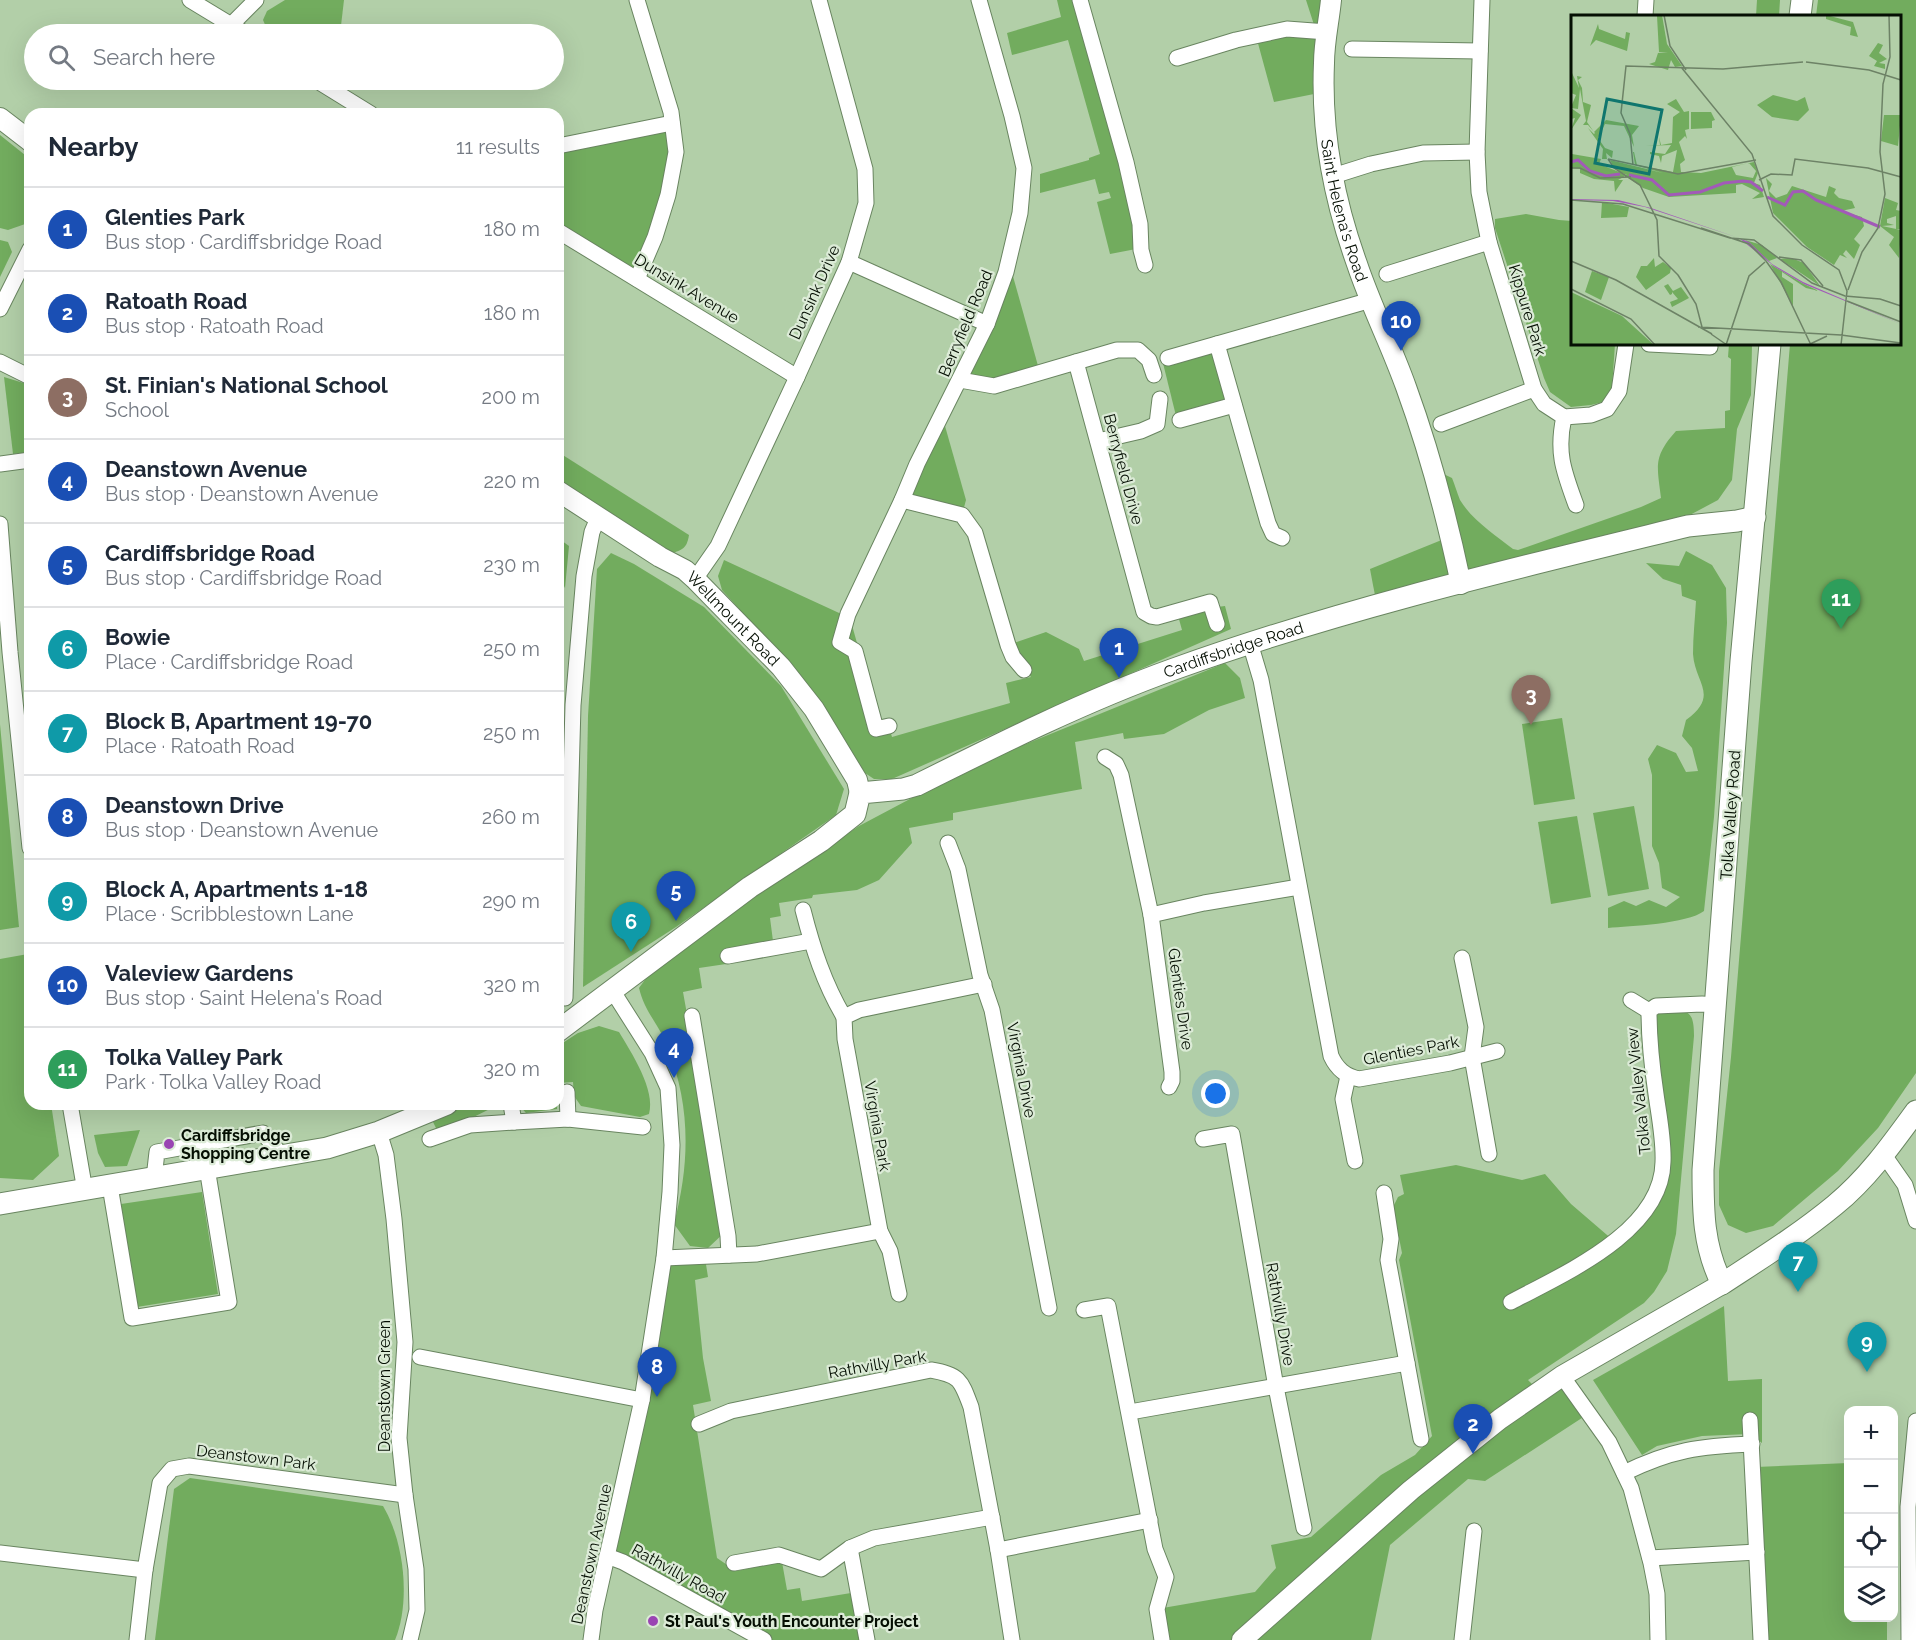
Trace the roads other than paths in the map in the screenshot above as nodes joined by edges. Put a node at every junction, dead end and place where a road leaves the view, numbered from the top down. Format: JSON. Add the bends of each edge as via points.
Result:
{"nodes":[{"id":1,"x":190,"y":0,"type":"edge"},
{"id":2,"x":256,"y":0,"type":"edge"},
{"id":3,"x":637,"y":0,"type":"edge"},
{"id":4,"x":819,"y":0,"type":"edge"},
{"id":5,"x":979,"y":0,"type":"edge"},
{"id":6,"x":1080,"y":0,"type":"edge"},
{"id":7,"x":1331,"y":0,"type":"edge"},
{"id":8,"x":1482,"y":0,"type":"edge"},
{"id":9,"x":1646,"y":0,"type":"edge"},
{"id":10,"x":1802,"y":0,"type":"edge"},
{"id":11,"x":1645,"y":15,"type":"edge"},
{"id":12,"x":1800,"y":15,"type":"edge"},
{"id":13,"x":229,"y":24,"type":"edge"},
{"id":14,"x":232,"y":24,"type":"edge"},
{"id":15,"x":1327,"y":32,"type":"junction"},
{"id":16,"x":1352,"y":49,"type":"dead end"},
{"id":17,"x":1480,"y":51,"type":"junction"},
{"id":18,"x":1177,"y":58,"type":"dead end"},
{"id":19,"x":332,"y":90,"type":"edge"},
{"id":20,"x":361,"y":108,"type":"edge"},
{"id":21,"x":0,"y":118,"type":"edge"},
{"id":22,"x":672,"y":123,"type":"junction"},
{"id":23,"x":24,"y":136,"type":"edge"},
{"id":24,"x":564,"y":145,"type":"edge"},
{"id":25,"x":1477,"y":152,"type":"junction"},
{"id":26,"x":1333,"y":176,"type":"junction"},
{"id":27,"x":564,"y":235,"type":"edge"},
{"id":28,"x":1489,"y":242,"type":"junction"},
{"id":29,"x":24,"y":261,"type":"edge"},
{"id":30,"x":849,"y":262,"type":"junction"},
{"id":31,"x":1145,"y":265,"type":"dead end"},
{"id":32,"x":1387,"y":274,"type":"dead end"},
{"id":33,"x":638,"y":279,"type":"junction"},
{"id":34,"x":1371,"y":300,"type":"junction"},
{"id":35,"x":0,"y":309,"type":"edge"},
{"id":36,"x":987,"y":324,"type":"junction"},
{"id":37,"x":1217,"y":344,"type":"junction"},
{"id":38,"x":1626,"y":345,"type":"edge"},
{"id":39,"x":1669,"y":345,"type":"edge"},
{"id":40,"x":1770,"y":345,"type":"edge"},
{"id":41,"x":1710,"y":347,"type":"dead end"},
{"id":42,"x":1168,"y":358,"type":"dead end"},
{"id":43,"x":0,"y":362,"type":"edge"},
{"id":44,"x":1076,"y":362,"type":"junction"},
{"id":45,"x":24,"y":374,"type":"edge"},
{"id":46,"x":1154,"y":375,"type":"dead end"},
{"id":47,"x":797,"y":377,"type":"junction"},
{"id":48,"x":960,"y":380,"type":"junction"},
{"id":49,"x":1534,"y":389,"type":"junction"},
{"id":50,"x":1160,"y":399,"type":"dead end"},
{"id":51,"x":1234,"y":405,"type":"junction"},
{"id":52,"x":1564,"y":417,"type":"junction"},
{"id":53,"x":1180,"y":420,"type":"dead end"},
{"id":54,"x":1441,"y":424,"type":"dead end"},
{"id":55,"x":1098,"y":441,"type":"junction"},
{"id":56,"x":24,"y":461,"type":"edge"},
{"id":57,"x":0,"y":464,"type":"edge"},
{"id":58,"x":564,"y":495,"type":"edge"},
{"id":59,"x":902,"y":500,"type":"junction"},
{"id":60,"x":1576,"y":505,"type":"dead end"},
{"id":61,"x":1755,"y":517,"type":"junction"},
{"id":62,"x":597,"y":518,"type":"junction"},
{"id":63,"x":0,"y":524,"type":"edge"},
{"id":64,"x":1282,"y":538,"type":"dead end"},
{"id":65,"x":695,"y":579,"type":"junction"},
{"id":66,"x":1461,"y":584,"type":"junction"},
{"id":67,"x":1217,"y":624,"type":"dead end"},
{"id":68,"x":1250,"y":643,"type":"junction"},
{"id":69,"x":1024,"y":670,"type":"dead end"},
{"id":70,"x":889,"y":726,"type":"dead end"},
{"id":71,"x":1105,"y":757,"type":"dead end"},
{"id":72,"x":24,"y":789,"type":"edge"},
{"id":73,"x":860,"y":793,"type":"junction"},
{"id":74,"x":948,"y":843,"type":"dead end"},
{"id":75,"x":564,"y":847,"type":"edge"},
{"id":76,"x":1299,"y":887,"type":"junction"},
{"id":77,"x":803,"y":910,"type":"dead end"},
{"id":78,"x":1151,"y":915,"type":"junction"},
{"id":79,"x":811,"y":941,"type":"junction"},
{"id":80,"x":728,"y":956,"type":"dead end"},
{"id":81,"x":1462,"y":958,"type":"dead end"},
{"id":82,"x":984,"y":984,"type":"junction"},
{"id":83,"x":612,"y":990,"type":"junction"},
{"id":84,"x":565,"y":998,"type":"dead end"},
{"id":85,"x":1631,"y":1000,"type":"dead end"},
{"id":86,"x":1715,"y":1005,"type":"junction"},
{"id":87,"x":1649,"y":1011,"type":"junction"},
{"id":88,"x":692,"y":1016,"type":"dead end"},
{"id":89,"x":844,"y":1017,"type":"junction"},
{"id":90,"x":564,"y":1026,"type":"edge"},
{"id":91,"x":1497,"y":1051,"type":"dead end"},
{"id":92,"x":1472,"y":1057,"type":"junction"},
{"id":93,"x":1348,"y":1076,"type":"junction"},
{"id":94,"x":1169,"y":1088,"type":"dead end"},
{"id":95,"x":567,"y":1092,"type":"dead end"},
{"id":96,"x":71,"y":1110,"type":"edge"},
{"id":97,"x":432,"y":1110,"type":"edge"},
{"id":98,"x":512,"y":1110,"type":"edge"},
{"id":99,"x":1916,"y":1112,"type":"edge"},
{"id":100,"x":568,"y":1119,"type":"junction"},
{"id":101,"x":514,"y":1122,"type":"junction"},
{"id":102,"x":643,"y":1127,"type":"dead end"},
{"id":103,"x":379,"y":1132,"type":"junction"},
{"id":104,"x":430,"y":1139,"type":"dead end"},
{"id":105,"x":1203,"y":1139,"type":"dead end"},
{"id":106,"x":1489,"y":1154,"type":"dead end"},
{"id":107,"x":1884,"y":1155,"type":"junction"},
{"id":108,"x":282,"y":1156,"type":"junction"},
{"id":109,"x":1355,"y":1161,"type":"dead end"},
{"id":110,"x":207,"y":1168,"type":"junction"},
{"id":111,"x":154,"y":1178,"type":"junction"},
{"id":112,"x":110,"y":1186,"type":"junction"},
{"id":113,"x":85,"y":1191,"type":"junction"},
{"id":114,"x":1384,"y":1193,"type":"dead end"},
{"id":115,"x":0,"y":1204,"type":"edge"},
{"id":116,"x":1916,"y":1221,"type":"edge"},
{"id":117,"x":880,"y":1231,"type":"junction"},
{"id":118,"x":729,"y":1255,"type":"junction"},
{"id":119,"x":664,"y":1258,"type":"junction"},
{"id":120,"x":1722,"y":1284,"type":"junction"},
{"id":121,"x":899,"y":1294,"type":"dead end"},
{"id":122,"x":1511,"y":1302,"type":"dead end"},
{"id":123,"x":1049,"y":1308,"type":"dead end"},
{"id":124,"x":1084,"y":1310,"type":"dead end"},
{"id":125,"x":420,"y":1357,"type":"dead end"},
{"id":126,"x":1407,"y":1363,"type":"junction"},
{"id":127,"x":1562,"y":1376,"type":"junction"},
{"id":128,"x":1276,"y":1387,"type":"junction"},
{"id":129,"x":642,"y":1400,"type":"junction"},
{"id":130,"x":1130,"y":1412,"type":"junction"},
{"id":131,"x":1750,"y":1420,"type":"dead end"},
{"id":132,"x":1916,"y":1421,"type":"edge"},
{"id":133,"x":699,"y":1424,"type":"dead end"},
{"id":134,"x":1421,"y":1438,"type":"dead end"},
{"id":135,"x":1752,"y":1444,"type":"junction"},
{"id":136,"x":1624,"y":1473,"type":"junction"},
{"id":137,"x":405,"y":1495,"type":"junction"},
{"id":138,"x":992,"y":1517,"type":"junction"},
{"id":139,"x":1150,"y":1520,"type":"junction"},
{"id":140,"x":1304,"y":1528,"type":"dead end"},
{"id":141,"x":1474,"y":1531,"type":"dead end"},
{"id":142,"x":850,"y":1548,"type":"junction"},
{"id":143,"x":998,"y":1550,"type":"junction"},
{"id":144,"x":1757,"y":1552,"type":"junction"},
{"id":145,"x":0,"y":1553,"type":"edge"},
{"id":146,"x":607,"y":1556,"type":"junction"},
{"id":147,"x":1650,"y":1557,"type":"junction"},
{"id":148,"x":735,"y":1563,"type":"dead end"},
{"id":149,"x":145,"y":1570,"type":"junction"},
{"id":150,"x":137,"y":1640,"type":"edge"},
{"id":151,"x":410,"y":1640,"type":"edge"},
{"id":152,"x":591,"y":1640,"type":"edge"},
{"id":153,"x":764,"y":1640,"type":"edge"},
{"id":154,"x":867,"y":1640,"type":"edge"},
{"id":155,"x":1012,"y":1640,"type":"edge"},
{"id":156,"x":1162,"y":1640,"type":"edge"},
{"id":157,"x":1242,"y":1640,"type":"edge"},
{"id":158,"x":1462,"y":1640,"type":"edge"},
{"id":159,"x":1658,"y":1640,"type":"edge"},
{"id":160,"x":1761,"y":1640,"type":"edge"},
{"id":161,"x":1909,"y":1640,"type":"edge"}],
"edges":[{"from":1,"to":13,"type":"street"},
{"from":2,"to":14,"type":"street"},
{"from":3,"to":22,"type":"street"},
{"from":4,"to":30,"type":"street","name":"Dunsink Drive","via":[[865,169],[866,203]]},
{"from":5,"to":36,"type":"street","name":"Berryfield Road","via":[[1024,168],[1018,224],[1006,273]]},
{"from":6,"to":31,"type":"street","via":[[1127,168]]},
{"from":7,"to":15,"type":"street","name":"Saint Helena's Road"},
{"from":8,"to":17,"type":"street","name":"Kippure Park"},
{"from":9,"to":11,"type":"street"},
{"from":10,"to":12,"type":"main road"},
{"from":15,"to":18,"type":"street","via":[[1287,29]]},
{"from":15,"to":26,"type":"street","name":"Saint Helena's Road","via":[[1325,116]]},
{"from":16,"to":17,"type":"street"},
{"from":17,"to":25,"type":"street","name":"Kippure Park"},
{"from":19,"to":20,"type":"street"},
{"from":21,"to":23,"type":"street"},
{"from":22,"to":24,"type":"street"},
{"from":22,"to":33,"type":"street","via":[[675,152],[668,195]]},
{"from":25,"to":26,"type":"street","via":[[1423,153]]},
{"from":25,"to":28,"type":"street","name":"Kippure Park","via":[[1479,192]]},
{"from":26,"to":34,"type":"street","name":"Saint Helena's Road","via":[[1342,219]]},
{"from":27,"to":33,"type":"street","name":"Dunsink Avenue"},
{"from":28,"to":32,"type":"street"},
{"from":28,"to":49,"type":"street","name":"Kippure Park"},
{"from":29,"to":35,"type":"street"},
{"from":30,"to":36,"type":"street"},
{"from":30,"to":47,"type":"street","name":"Dunsink Drive"},
{"from":33,"to":47,"type":"street","name":"Dunsink Avenue"},
{"from":34,"to":37,"type":"street"},
{"from":34,"to":66,"type":"street","name":"Saint Helena's Road","via":[[1410,399]]},
{"from":36,"to":48,"type":"street","name":"Berryfield Road"},
{"from":37,"to":42,"type":"street"},
{"from":37,"to":51,"type":"street"},
{"from":38,"to":52,"type":"street","via":[[1619,391],[1608,409]]},
{"from":39,"to":41,"type":"street"},
{"from":40,"to":61,"type":"main road","name":"Tolka Valley Road"},
{"from":43,"to":45,"type":"street"},
{"from":44,"to":46,"type":"street","via":[[1117,350],[1137,350],[1149,360]]},
{"from":44,"to":48,"type":"street","via":[[994,386]]},
{"from":44,"to":55,"type":"street","name":"Berryfield Drive"},
{"from":47,"to":65,"type":"street","name":"Dunsink Drive","via":[[718,546]]},
{"from":48,"to":59,"type":"street","name":"Berryfield Road"},
{"from":49,"to":52,"type":"street","name":"Kippure Park","via":[[1544,404]]},
{"from":49,"to":54,"type":"street"},
{"from":50,"to":55,"type":"street","via":[[1157,424]]},
{"from":51,"to":53,"type":"street"},
{"from":51,"to":64,"type":"street","via":[[1268,523],[1273,534]]},
{"from":52,"to":60,"type":"street","via":[[1560,454]]},
{"from":55,"to":67,"type":"street","name":"Berryfield Drive","via":[[1144,612],[1157,617],[1210,602]]},
{"from":56,"to":57,"type":"street"},
{"from":58,"to":62,"type":"street","name":"Wellmount Road"},
{"from":59,"to":69,"type":"street","via":[[962,515],[975,533],[1008,645]]},
{"from":59,"to":70,"type":"street","name":"Berryfield Road","via":[[848,614],[840,642],[855,651],[876,729]]},
{"from":61,"to":66,"type":"main road","name":"Cardiffsbridge Road","via":[[1688,526]]},
{"from":61,"to":86,"type":"main road","name":"Tolka Valley Road"},
{"from":62,"to":65,"type":"street","name":"Wellmount Road"},
{"from":62,"to":75,"type":"street","via":[[580,605]]},
{"from":63,"to":72,"type":"street"},
{"from":65,"to":73,"type":"street","name":"Wellmount Road","via":[[781,667],[814,709]]},
{"from":66,"to":68,"type":"main road","name":"Cardiffsbridge Road"},
{"from":68,"to":73,"type":"main road","name":"Cardiffsbridge Road","via":[[1095,700],[917,785]]},
{"from":68,"to":76,"type":"street","name":"Glenties Park","via":[[1261,680]]},
{"from":71,"to":78,"type":"street","name":"Glenties Drive","via":[[1116,764],[1121,775]]},
{"from":73,"to":83,"type":"main road","via":[[855,814]]},
{"from":74,"to":82,"type":"street","name":"Virginia Drive","via":[[958,868]]},
{"from":75,"to":84,"type":"street"},
{"from":76,"to":78,"type":"street"},
{"from":76,"to":93,"type":"street","name":"Glenties Park","via":[[1331,1056]]},
{"from":77,"to":79,"type":"street"},
{"from":78,"to":94,"type":"street","name":"Glenties Drive","via":[[1172,1072]]},
{"from":79,"to":80,"type":"street"},
{"from":79,"to":89,"type":"street","via":[[828,989]]},
{"from":81,"to":92,"type":"street","via":[[1476,1027]]},
{"from":82,"to":89,"type":"street","via":[[859,1010]]},
{"from":82,"to":123,"type":"street","name":"Virginia Drive","via":[[1005,1071]]},
{"from":83,"to":90,"type":"main road"},
{"from":83,"to":119,"type":"street","name":"Deanstown Avenue","via":[[652,1053],[668,1088],[672,1140]]},
{"from":85,"to":87,"type":"street"},
{"from":86,"to":87,"type":"street","name":"Tolka Valley View","via":[[1656,1006]]},
{"from":86,"to":120,"type":"main road","name":"Tolka Valley Road","via":[[1703,1222]]},
{"from":87,"to":122,"type":"street","name":"Tolka Valley View","via":[[1663,1164],[1658,1190],[1643,1214],[1612,1243]]},
{"from":88,"to":118,"type":"street"},
{"from":89,"to":117,"type":"street","name":"Virginia Park","via":[[844,1039]]},
{"from":91,"to":92,"type":"street","name":"Glenties Park"},
{"from":92,"to":93,"type":"street","name":"Glenties Park","via":[[1359,1079]]},
{"from":92,"to":106,"type":"street"},
{"from":93,"to":109,"type":"street","via":[[1343,1099]]},
{"from":95,"to":100,"type":"street"},
{"from":96,"to":113,"type":"street"},
{"from":97,"to":103,"type":"main road"},
{"from":98,"to":101,"type":"street"},
{"from":99,"to":107,"type":"main road"},
{"from":100,"to":101,"type":"street"},
{"from":100,"to":102,"type":"street"},
{"from":101,"to":104,"type":"street","via":[[470,1125]]},
{"from":103,"to":108,"type":"main road","via":[[327,1148]]},
{"from":103,"to":137,"type":"street","name":"Deanstown Green","via":[[394,1219],[405,1342],[399,1438]]},
{"from":105,"to":128,"type":"street","name":"Rathvilly Drive","via":[[1232,1134]]},
{"from":107,"to":116,"type":"street","via":[[1905,1185]]},
{"from":107,"to":120,"type":"main road","via":[[1837,1204]]},
{"from":108,"to":110,"type":"main road"},
{"from":108,"to":111,"type":"street","via":[[263,1133],[157,1152]]},
{"from":110,"to":111,"type":"main road"},
{"from":110,"to":112,"type":"street","via":[[229,1302],[132,1318]]},
{"from":111,"to":112,"type":"main road"},
{"from":112,"to":113,"type":"main road"},
{"from":113,"to":115,"type":"main road"},
{"from":114,"to":126,"type":"street","via":[[1391,1239],[1388,1260]]},
{"from":117,"to":118,"type":"street","via":[[786,1250]]},
{"from":117,"to":121,"type":"street","via":[[890,1251]]},
{"from":118,"to":119,"type":"street"},
{"from":119,"to":129,"type":"street","name":"Deanstown Avenue"},
{"from":120,"to":127,"type":"street"},
{"from":124,"to":130,"type":"street","via":[[1108,1306]]},
{"from":125,"to":129,"type":"street"},
{"from":126,"to":128,"type":"street"},
{"from":126,"to":134,"type":"street"},
{"from":127,"to":136,"type":"street","via":[[1609,1442]]},
{"from":127,"to":157,"type":"street","via":[[1500,1419],[1411,1490]]},
{"from":128,"to":130,"type":"street"},
{"from":128,"to":140,"type":"street","name":"Rathvilly Drive"},
{"from":129,"to":146,"type":"street","name":"Deanstown Avenue"},
{"from":130,"to":139,"type":"street"},
{"from":131,"to":135,"type":"street"},
{"from":132,"to":161,"type":"street","via":[[1908,1507]]},
{"from":133,"to":138,"type":"street","name":"Rathvilly Park","via":[[731,1411],[840,1388],[931,1370],[951,1374],[963,1386],[971,1407]]},
{"from":135,"to":136,"type":"street","via":[[1674,1452]]},
{"from":135,"to":144,"type":"street"},
{"from":136,"to":147,"type":"street"},
{"from":137,"to":149,"type":"street","name":"Deanstown Park","via":[[189,1466],[172,1469],[160,1483]]},
{"from":137,"to":151,"type":"street","name":"Deanstown Green","via":[[416,1569],[417,1610]]},
{"from":138,"to":142,"type":"street","via":[[874,1538]]},
{"from":138,"to":143,"type":"street","name":"Rathvilly Park"},
{"from":139,"to":143,"type":"street"},
{"from":139,"to":156,"type":"street","via":[[1155,1549],[1166,1577],[1157,1609]]},
{"from":141,"to":158,"type":"street"},
{"from":142,"to":148,"type":"street","via":[[821,1569],[780,1555]]},
{"from":142,"to":154,"type":"street"},
{"from":143,"to":155,"type":"street","name":"Rathvilly Park"},
{"from":144,"to":147,"type":"street"},
{"from":144,"to":160,"type":"street"},
{"from":145,"to":149,"type":"street"},
{"from":146,"to":152,"type":"street","name":"Deanstown Avenue"},
{"from":146,"to":153,"type":"street","name":"Rathvilly Road"},
{"from":147,"to":159,"type":"street","via":[[1657,1594]]},
{"from":149,"to":150,"type":"street","name":"Deanstown Park"}]}
